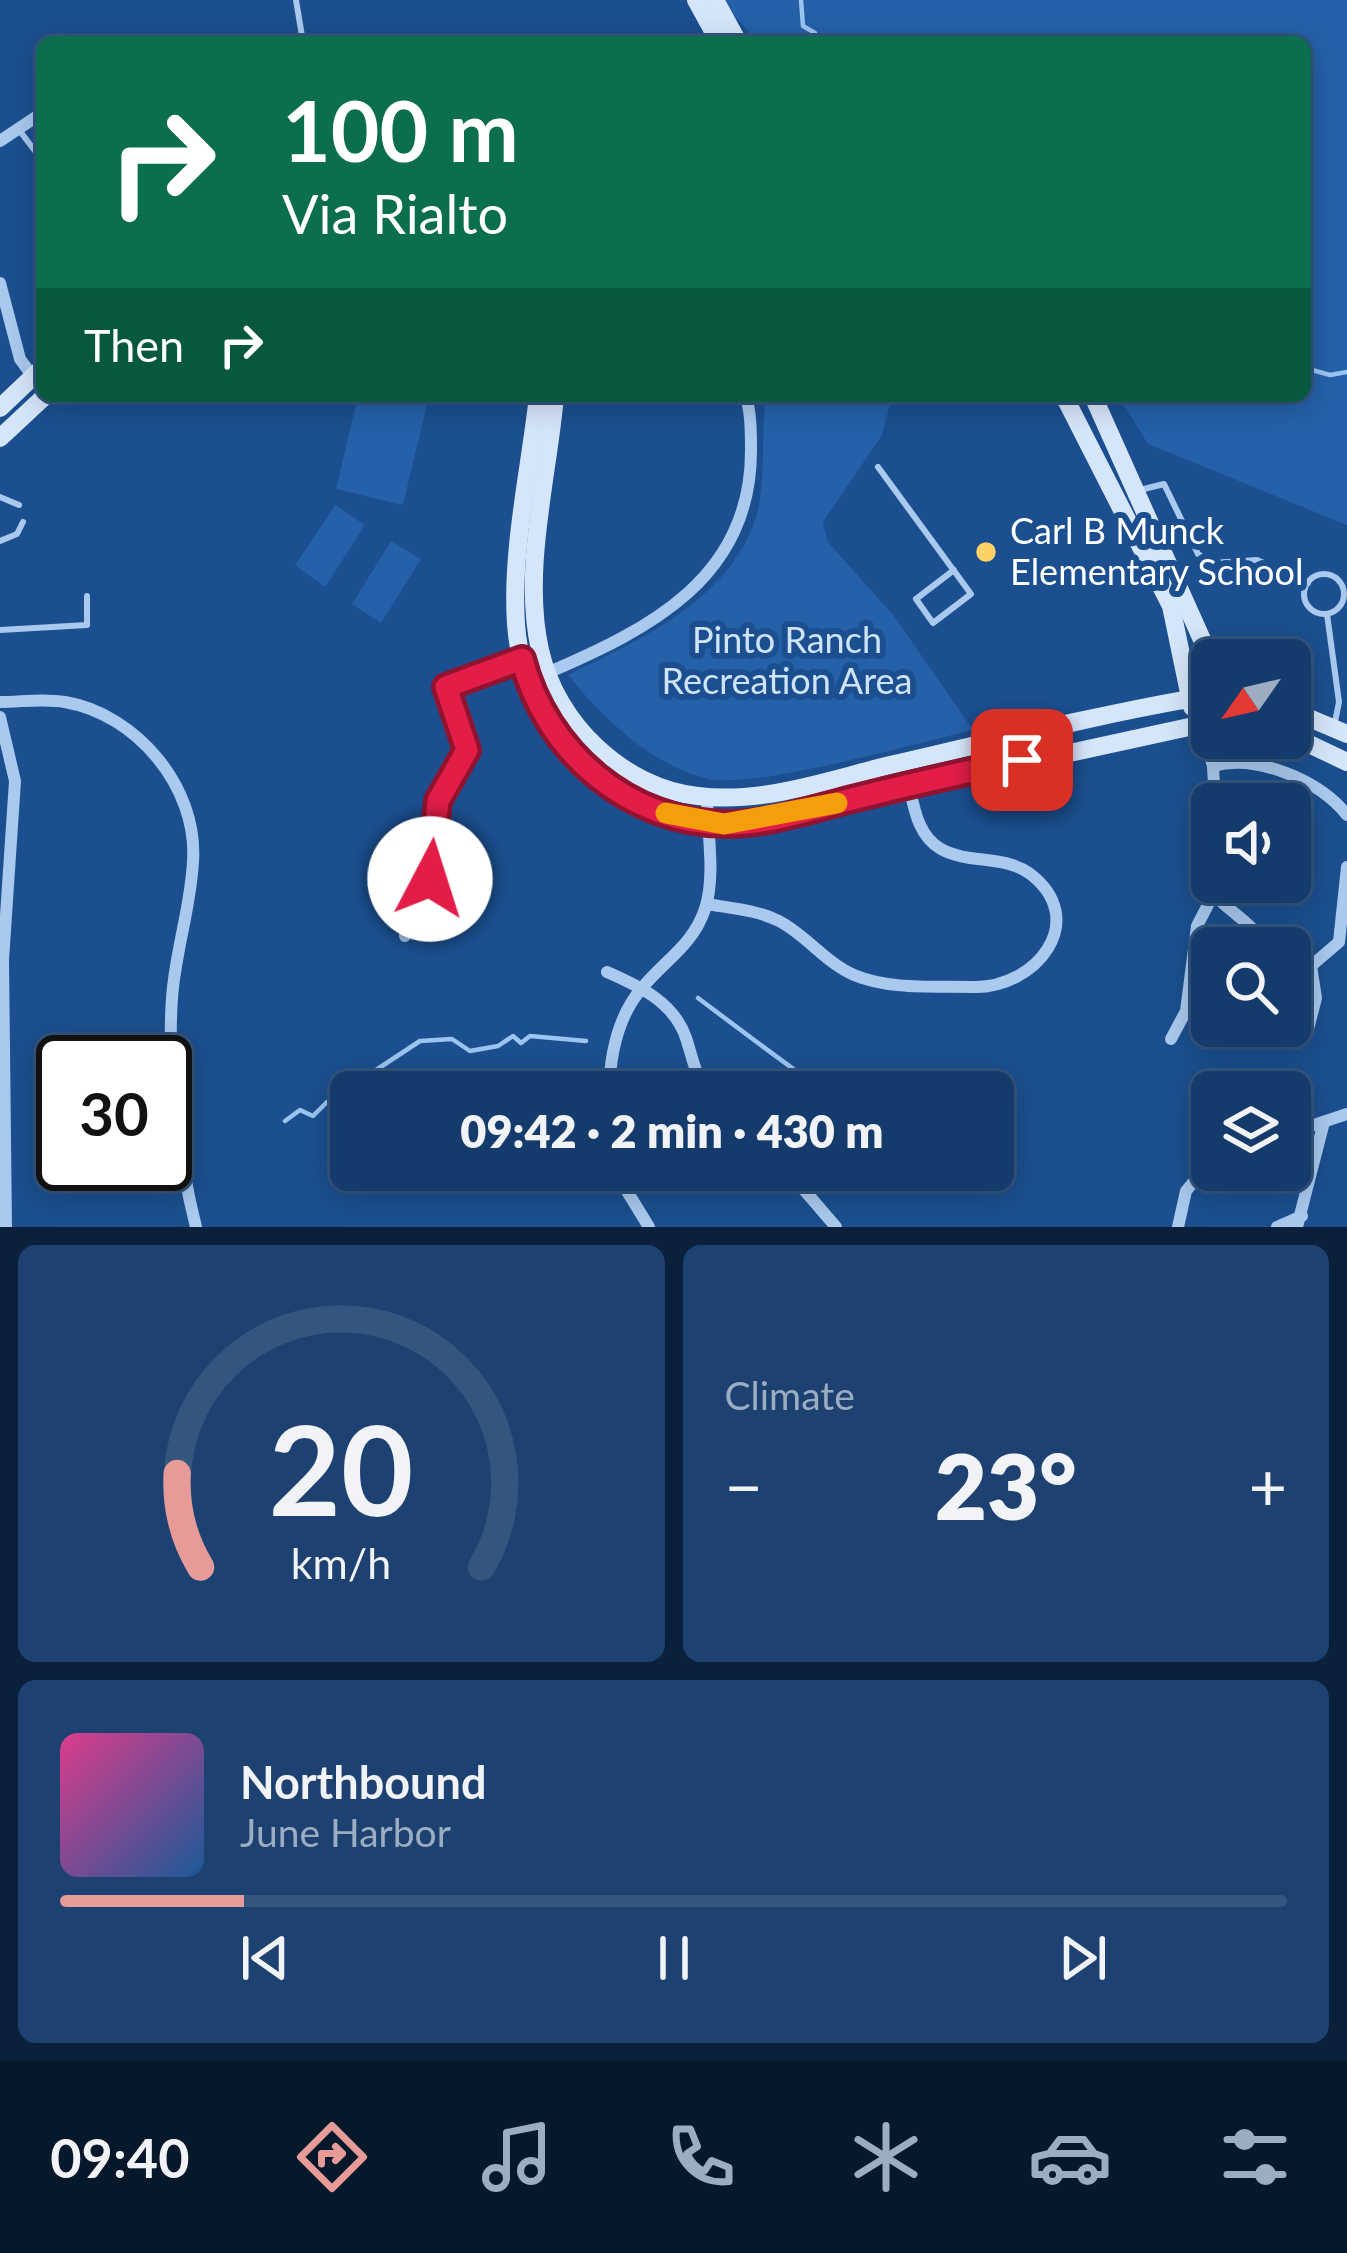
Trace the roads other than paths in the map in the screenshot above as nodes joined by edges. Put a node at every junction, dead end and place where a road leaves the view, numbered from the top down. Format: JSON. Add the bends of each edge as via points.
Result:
{"nodes":[{"id":1,"x":296,"y":0,"type":"edge"},
{"id":2,"x":696,"y":0,"type":"edge"},
{"id":3,"x":715,"y":0,"type":"edge"},
{"id":4,"x":302,"y":36,"type":"edge"},
{"id":5,"x":716,"y":36,"type":"edge"},
{"id":6,"x":735,"y":36,"type":"edge"},
{"id":7,"x":36,"y":115,"type":"edge"},
{"id":8,"x":16,"y":126,"type":"junction"},
{"id":9,"x":0,"y":141,"type":"edge"},
{"id":10,"x":36,"y":152,"type":"edge"},
{"id":11,"x":0,"y":283,"type":"edge"},
{"id":12,"x":36,"y":378,"type":"edge"},
{"id":13,"x":36,"y":386,"type":"edge"},
{"id":14,"x":36,"y":388,"type":"edge"},
{"id":15,"x":537,"y":402,"type":"edge"},
{"id":16,"x":554,"y":402,"type":"edge"},
{"id":17,"x":746,"y":402,"type":"edge"},
{"id":18,"x":1067,"y":402,"type":"edge"},
{"id":19,"x":1096,"y":402,"type":"edge"},
{"id":20,"x":0,"y":408,"type":"edge"},
{"id":21,"x":0,"y":438,"type":"edge"},
{"id":22,"x":878,"y":467,"type":"dead end"},
{"id":23,"x":1138,"y":490,"type":"junction"},
{"id":24,"x":0,"y":497,"type":"edge"},
{"id":25,"x":1118,"y":498,"type":"junction"},
{"id":26,"x":19,"y":505,"type":"dead end"},
{"id":27,"x":23,"y":522,"type":"dead end"},
{"id":28,"x":0,"y":541,"type":"edge"},
{"id":29,"x":954,"y":570,"type":"junction"},
{"id":30,"x":1308,"y":583,"type":"junction"},
{"id":31,"x":87,"y":596,"type":"dead end"},
{"id":32,"x":1327,"y":614,"type":"junction"},
{"id":33,"x":0,"y":630,"type":"edge"},
{"id":34,"x":1201,"y":635,"type":"junction"},
{"id":35,"x":1201,"y":639,"type":"edge"},
{"id":36,"x":1203,"y":639,"type":"edge"},
{"id":37,"x":522,"y":659,"type":"junction"},
{"id":38,"x":1191,"y":670,"type":"edge"},
{"id":39,"x":547,"y":673,"type":"junction"},
{"id":40,"x":1191,"y":701,"type":"edge"},
{"id":41,"x":0,"y":702,"type":"edge"},
{"id":42,"x":0,"y":717,"type":"edge"},
{"id":43,"x":1311,"y":718,"type":"edge"},
{"id":44,"x":1191,"y":725,"type":"edge"},
{"id":45,"x":1340,"y":730,"type":"edge"},
{"id":46,"x":1311,"y":745,"type":"edge"},
{"id":47,"x":1212,"y":759,"type":"edge"},
{"id":48,"x":1347,"y":762,"type":"edge"},
{"id":49,"x":1213,"y":766,"type":"junction"},
{"id":50,"x":1214,"y":783,"type":"edge"},
{"id":51,"x":909,"y":785,"type":"junction"},
{"id":52,"x":707,"y":797,"type":"junction"},
{"id":53,"x":1347,"y":815,"type":"edge"},
{"id":54,"x":707,"y":820,"type":"junction"},
{"id":55,"x":1347,"y":867,"type":"edge"},
{"id":56,"x":1209,"y":903,"type":"edge"},
{"id":57,"x":1221,"y":903,"type":"edge"},
{"id":58,"x":707,"y":904,"type":"junction"},
{"id":59,"x":1253,"y":927,"type":"edge"},
{"id":60,"x":405,"y":936,"type":"dead end"},
{"id":61,"x":1311,"y":966,"type":"joint"},
{"id":62,"x":607,"y":972,"type":"dead end"},
{"id":63,"x":642,"y":987,"type":"junction"},
{"id":64,"x":1311,"y":1017,"type":"edge"},
{"id":65,"x":1171,"y":1039,"type":"dead end"},
{"id":66,"x":612,"y":1071,"type":"edge"},
{"id":67,"x":699,"y":1071,"type":"edge"},
{"id":68,"x":1347,"y":1114,"type":"edge"},
{"id":69,"x":1324,"y":1123,"type":"junction"},
{"id":70,"x":1311,"y":1127,"type":"edge"},
{"id":71,"x":1191,"y":1185,"type":"edge"},
{"id":72,"x":627,"y":1191,"type":"edge"},
{"id":73,"x":805,"y":1191,"type":"edge"},
{"id":74,"x":1299,"y":1221,"type":"edge"},
{"id":75,"x":6,"y":1227,"type":"edge"},
{"id":76,"x":196,"y":1227,"type":"edge"},
{"id":77,"x":649,"y":1227,"type":"edge"},
{"id":78,"x":836,"y":1227,"type":"edge"},
{"id":79,"x":1178,"y":1227,"type":"edge"},
{"id":80,"x":1277,"y":1227,"type":"edge"}],
"edges":[{"from":1,"to":4,"type":"lane"},
{"from":2,"to":5,"type":"main road"},
{"from":3,"to":6,"type":"main road"},
{"from":7,"to":8,"type":"street"},
{"from":8,"to":9,"type":"street"},
{"from":8,"to":10,"type":"lane"},
{"from":11,"to":12,"type":"street","via":[[20,359]]},
{"from":13,"to":20,"type":"main road"},
{"from":14,"to":21,"type":"main road"},
{"from":15,"to":37,"type":"main road","via":[[518,582]]},
{"from":16,"to":39,"type":"main road","via":[[535,586]]},
{"from":17,"to":39,"type":"street","via":[[748,503],[726,548],[658,619]]},
{"from":18,"to":25,"type":"main road"},
{"from":19,"to":23,"type":"main road"},
{"from":22,"to":29,"type":"lane"},
{"from":23,"to":25,"type":"lane"},
{"from":23,"to":30,"type":"lane","via":[[1165,484],[1198,554],[1211,563],[1257,560]]},
{"from":23,"to":34,"type":"main road"},
{"from":24,"to":26,"type":"lane"},
{"from":25,"to":38,"type":"main road"},
{"from":27,"to":28,"type":"lane"},
{"from":29,"to":29,"type":"lane","via":[[971,594],[933,623],[916,599]]},
{"from":30,"to":32,"type":"lane","via":[[1307,603]]},
{"from":30,"to":32,"type":"lane","via":[[1323,574],[1342,585],[1343,602]]},
{"from":31,"to":33,"type":"lane","via":[[88,625]]},
{"from":32,"to":45,"type":"lane"},
{"from":34,"to":35,"type":"main road"},
{"from":34,"to":36,"type":"main road"},
{"from":37,"to":54,"type":"main road","via":[[545,718],[585,768],[640,804]]},
{"from":37,"to":60,"type":"street","via":[[446,687],[467,750],[438,801],[427,898]]},
{"from":39,"to":52,"type":"main road","via":[[574,724],[615,762],[664,788]]},
{"from":40,"to":52,"type":"main road","via":[[779,791]]},
{"from":41,"to":76,"type":"street","via":[[64,701],[101,713],[158,757],[188,818],[194,859],[172,1004],[184,1178]]},
{"from":42,"to":75,"type":"street","via":[[15,781],[3,960]]},
{"from":43,"to":45,"type":"main road"},
{"from":44,"to":51,"type":"main road"},
{"from":46,"to":48,"type":"main road"},
{"from":47,"to":49,"type":"street"},
{"from":49,"to":50,"type":"street"},
{"from":49,"to":53,"type":"street","via":[[1250,764],[1285,774]]},
{"from":51,"to":54,"type":"main road","via":[[757,821]]},
{"from":51,"to":58,"type":"street","via":[[923,832],[941,849],[1011,864],[1051,901],[1053,938],[1022,979],[995,988],[891,985],[852,974],[780,922]]},
{"from":52,"to":54,"type":"street"},
{"from":54,"to":58,"type":"street"},
{"from":55,"to":61,"type":"street","via":[[1339,942]]},
{"from":56,"to":65,"type":"street"},
{"from":57,"to":59,"type":"street"},
{"from":58,"to":63,"type":"street","via":[[682,950]]},
{"from":61,"to":64,"type":"street"},
{"from":62,"to":63,"type":"street"},
{"from":63,"to":66,"type":"street","via":[[616,1037]]},
{"from":63,"to":67,"type":"street","via":[[684,1030]]},
{"from":68,"to":69,"type":"street"},
{"from":69,"to":70,"type":"street"},
{"from":69,"to":74,"type":"street"},
{"from":71,"to":79,"type":"street"},
{"from":72,"to":77,"type":"street"},
{"from":73,"to":78,"type":"street"},
{"from":74,"to":80,"type":"street"}]}
